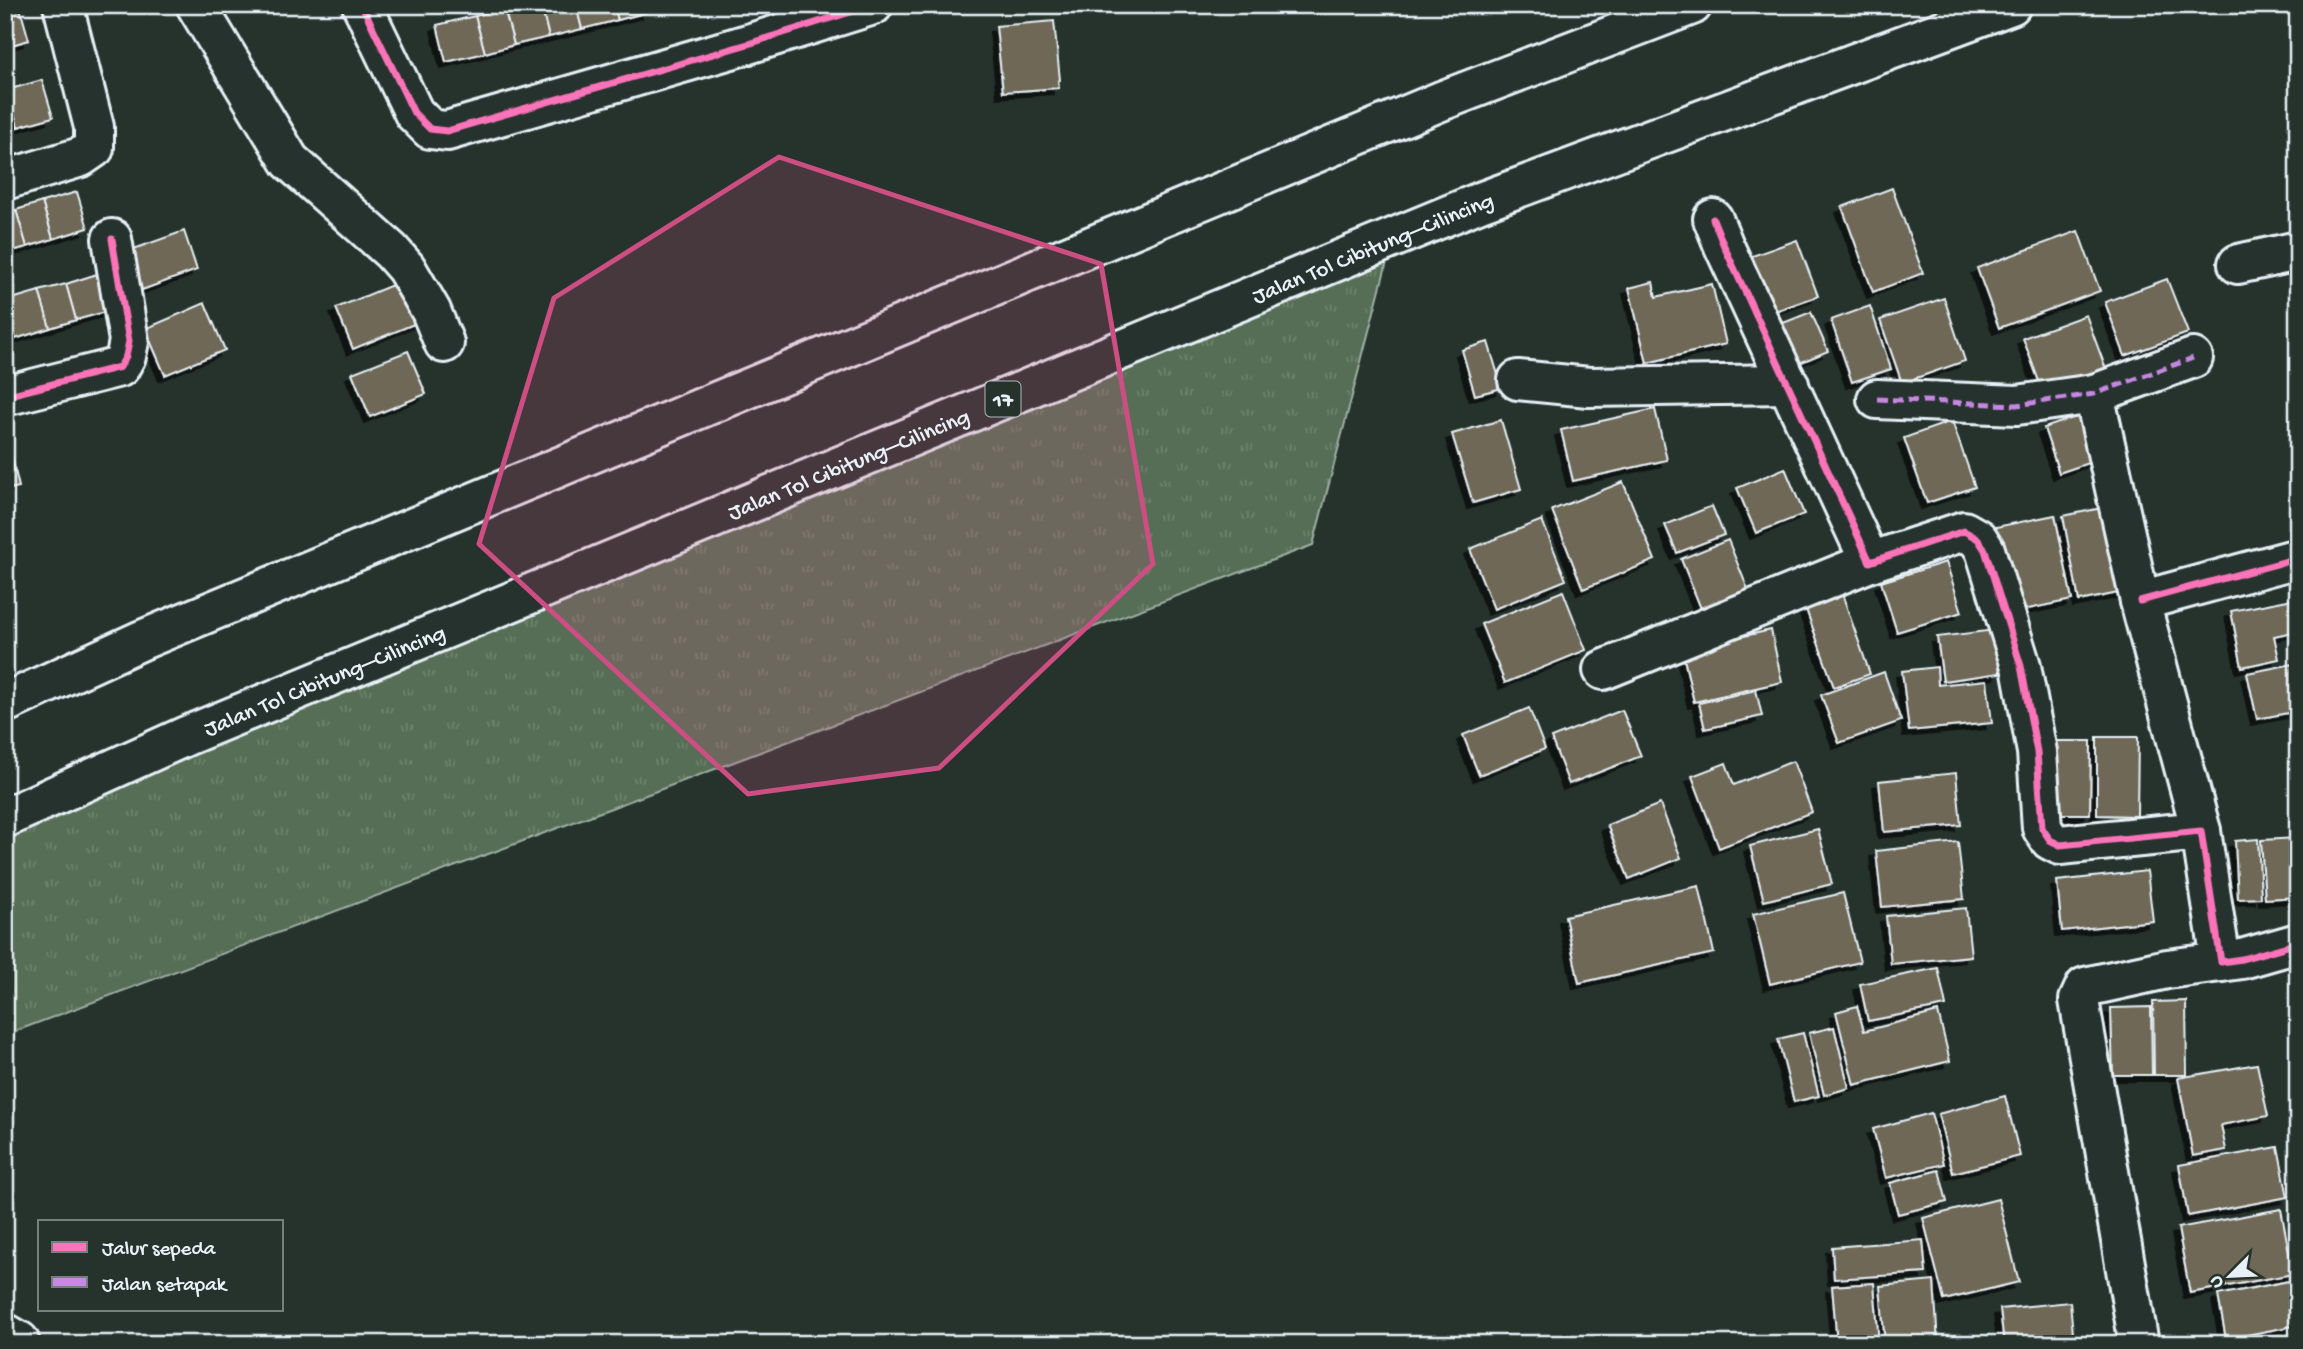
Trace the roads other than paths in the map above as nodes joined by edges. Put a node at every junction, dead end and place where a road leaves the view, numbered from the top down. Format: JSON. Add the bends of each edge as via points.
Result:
{"nodes":[{"id":1,"x":63,"y":5,"type":"edge"},
{"id":2,"x":196,"y":5,"type":"edge"},
{"id":3,"x":362,"y":5,"type":"edge"},
{"id":4,"x":873,"y":5,"type":"edge"},
{"id":5,"x":1692,"y":5,"type":"edge"},
{"id":6,"x":2011,"y":5,"type":"edge"},
{"id":7,"x":5,"y":180,"type":"edge"},
{"id":8,"x":1713,"y":219,"type":"dead end"},
{"id":9,"x":111,"y":239,"type":"dead end"},
{"id":10,"x":2298,"y":251,"type":"edge"},
{"id":11,"x":2238,"y":264,"type":"dead end"},
{"id":12,"x":444,"y":343,"type":"dead end"},
{"id":13,"x":2193,"y":358,"type":"dead end"},
{"id":14,"x":1518,"y":380,"type":"dead end"},
{"id":15,"x":1789,"y":384,"type":"junction"},
{"id":16,"x":2094,"y":394,"type":"junction"},
{"id":17,"x":5,"y":397,"type":"edge"},
{"id":18,"x":1877,"y":399,"type":"dead end"},
{"id":19,"x":2298,"y":558,"type":"edge"},
{"id":20,"x":1870,"y":562,"type":"junction"},
{"id":21,"x":2140,"y":601,"type":"junction"},
{"id":22,"x":1604,"y":670,"type":"dead end"},
{"id":23,"x":5,"y":703,"type":"edge"},
{"id":24,"x":5,"y":818,"type":"edge"},
{"id":25,"x":2201,"y":831,"type":"junction"},
{"id":26,"x":2298,"y":943,"type":"edge"},
{"id":27,"x":2221,"y":962,"type":"junction"},
{"id":28,"x":5,"y":1333,"type":"edge"},
{"id":29,"x":20,"y":1344,"type":"edge"},
{"id":30,"x":2139,"y":1344,"type":"edge"}],
"edges":[{"from":1,"to":7,"type":"main road","via":[[94,127],[94,148],[81,157]]},
{"from":2,"to":12,"type":"main road","via":[[290,161],[406,268]]},
{"from":3,"to":4,"type":"main road","via":[[414,113],[430,129],[447,131]]},
{"from":5,"to":23,"type":"main road","via":[[1402,117],[142,640]]},
{"from":6,"to":24,"type":"main road","name":"Jalan Tol Cibitung–Cilincing","number":"17","via":[[1480,202],[186,736]]},
{"from":8,"to":15,"type":"main road"},
{"from":9,"to":17,"type":"main road","via":[[130,341],[120,367]]},
{"from":10,"to":11,"type":"main road"},
{"from":13,"to":16,"type":"main road"},
{"from":14,"to":15,"type":"main road","via":[[1589,387]]},
{"from":15,"to":20,"type":"main road"},
{"from":16,"to":18,"type":"main road","via":[[2017,405]]},
{"from":16,"to":21,"type":"main road"},
{"from":19,"to":21,"type":"main road"},
{"from":20,"to":22,"type":"main road"},
{"from":20,"to":25,"type":"main road","via":[[1964,531],[1978,539],[2021,666],[2037,752],[2042,828],[2050,841],[2060,845]]},
{"from":21,"to":25,"type":"main road"},
{"from":25,"to":27,"type":"main road"},
{"from":26,"to":27,"type":"main road"},
{"from":27,"to":30,"type":"main road","via":[[2085,987],[2080,1000]]},
{"from":28,"to":29,"type":"main road"}]}
